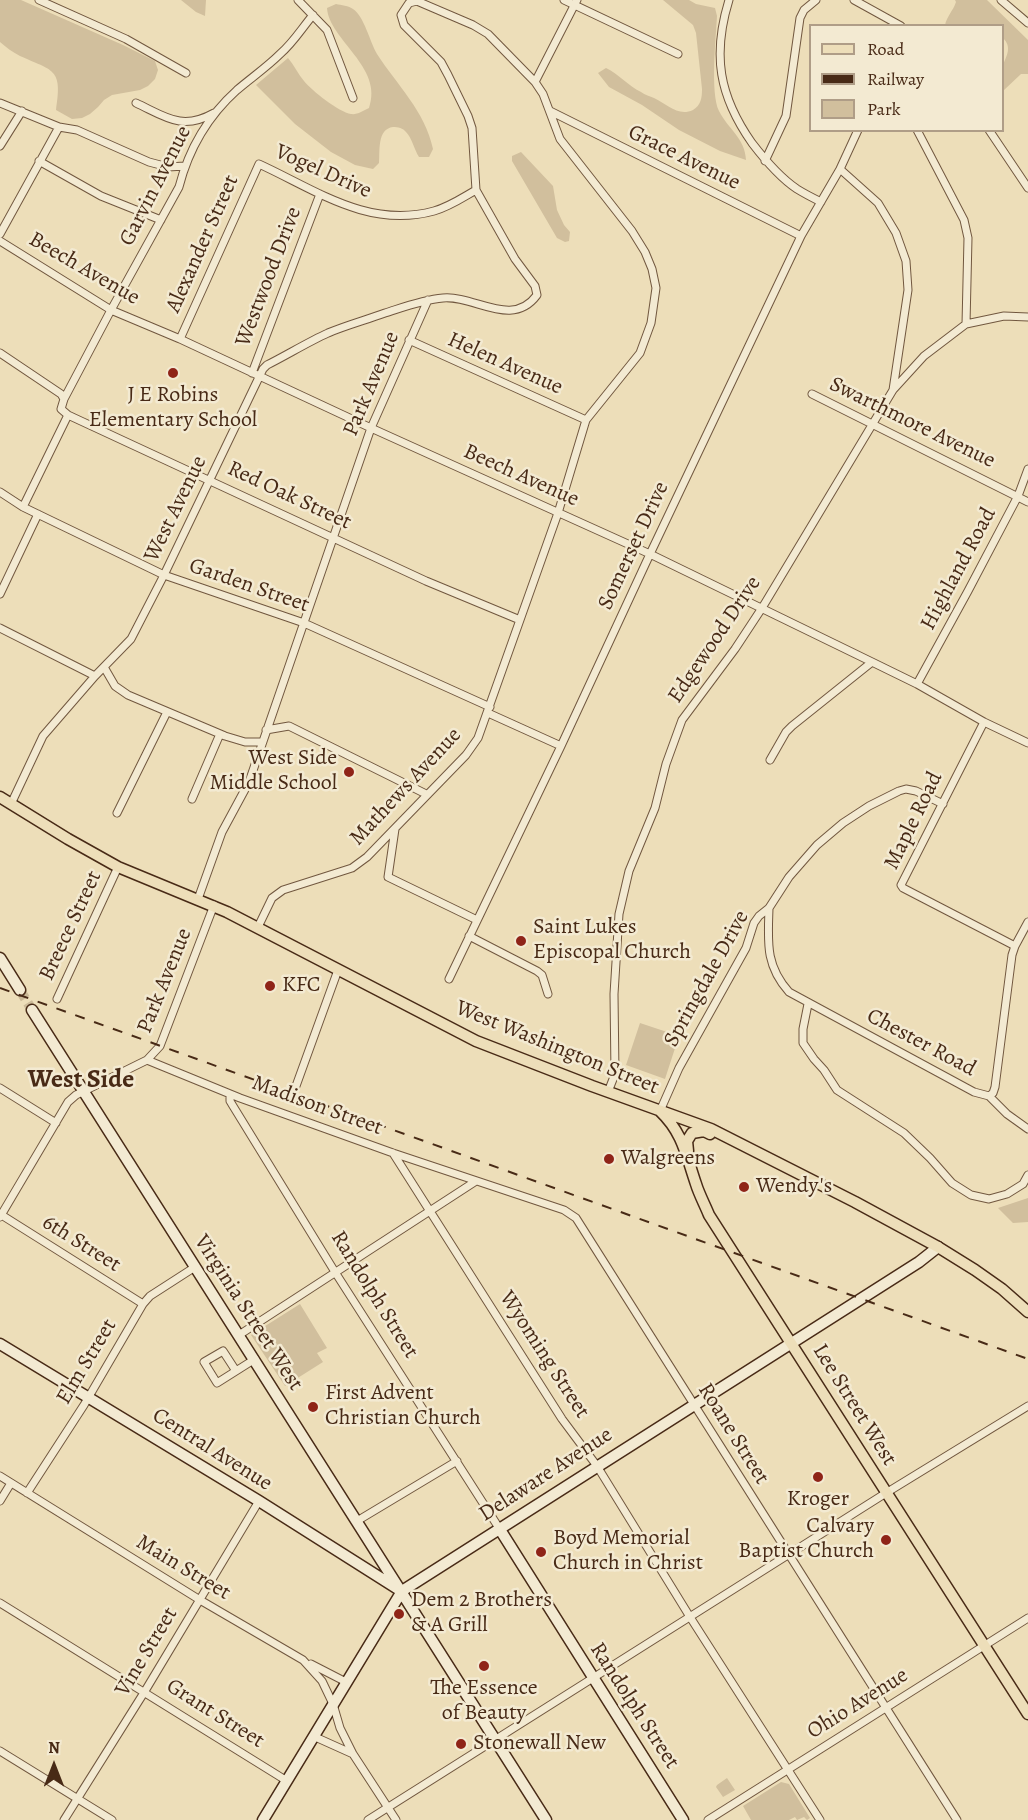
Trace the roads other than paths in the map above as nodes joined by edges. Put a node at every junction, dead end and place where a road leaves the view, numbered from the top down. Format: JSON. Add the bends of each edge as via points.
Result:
{"nodes":[{"id":1,"x":39,"y":0,"type":"edge"},
{"id":2,"x":298,"y":0,"type":"edge"},
{"id":3,"x":564,"y":0,"type":"edge"},
{"id":4,"x":729,"y":0,"type":"edge"},
{"id":5,"x":816,"y":0,"type":"edge"},
{"id":6,"x":854,"y":0,"type":"edge"},
{"id":7,"x":1001,"y":0,"type":"edge"},
{"id":8,"x":419,"y":1,"type":"edge"},
{"id":9,"x":575,"y":3,"type":"edge"},
{"id":10,"x":313,"y":15,"type":"junction"},
{"id":11,"x":1028,"y":23,"type":"edge"},
{"id":12,"x":897,"y":24,"type":"edge"},
{"id":13,"x":678,"y":54,"type":"dead end"},
{"id":14,"x":186,"y":73,"type":"dead end"},
{"id":15,"x":535,"y":82,"type":"junction"},
{"id":16,"x":353,"y":98,"type":"dead end"},
{"id":17,"x":0,"y":103,"type":"edge"},
{"id":18,"x":136,"y":103,"type":"dead end"},
{"id":19,"x":22,"y":111,"type":"junction"},
{"id":20,"x":550,"y":111,"type":"junction"},
{"id":21,"x":216,"y":112,"type":"junction"},
{"id":22,"x":59,"y":126,"type":"junction"},
{"id":23,"x":857,"y":132,"type":"edge"},
{"id":24,"x":917,"y":132,"type":"edge"},
{"id":25,"x":989,"y":132,"type":"edge"},
{"id":26,"x":0,"y":146,"type":"edge"},
{"id":27,"x":39,"y":161,"type":"junction"},
{"id":28,"x":765,"y":161,"type":"junction"},
{"id":29,"x":259,"y":164,"type":"joint"},
{"id":30,"x":185,"y":166,"type":"junction"},
{"id":31,"x":840,"y":169,"type":"junction"},
{"id":32,"x":1028,"y":188,"type":"edge"},
{"id":33,"x":476,"y":190,"type":"junction"},
{"id":34,"x":320,"y":194,"type":"junction"},
{"id":35,"x":822,"y":202,"type":"junction"},
{"id":36,"x":161,"y":220,"type":"junction"},
{"id":37,"x":0,"y":234,"type":"edge"},
{"id":38,"x":801,"y":236,"type":"junction"},
{"id":39,"x":0,"y":241,"type":"edge"},
{"id":40,"x":428,"y":300,"type":"junction"},
{"id":41,"x":111,"y":310,"type":"junction"},
{"id":42,"x":1028,"y":317,"type":"edge"},
{"id":43,"x":966,"y":324,"type":"junction"},
{"id":44,"x":180,"y":339,"type":"junction"},
{"id":45,"x":410,"y":340,"type":"junction"},
{"id":46,"x":0,"y":353,"type":"edge"},
{"id":47,"x":252,"y":373,"type":"junction"},
{"id":48,"x":260,"y":376,"type":"junction"},
{"id":49,"x":893,"y":390,"type":"junction"},
{"id":50,"x":812,"y":394,"type":"dead end"},
{"id":51,"x":64,"y":399,"type":"junction"},
{"id":52,"x":68,"y":415,"type":"junction"},
{"id":53,"x":586,"y":420,"type":"junction"},
{"id":54,"x":873,"y":424,"type":"junction"},
{"id":55,"x":371,"y":428,"type":"junction"},
{"id":56,"x":1028,"y":469,"type":"edge"},
{"id":57,"x":210,"y":480,"type":"junction"},
{"id":58,"x":0,"y":492,"type":"edge"},
{"id":59,"x":1018,"y":496,"type":"junction"},
{"id":60,"x":1028,"y":502,"type":"edge"},
{"id":61,"x":23,"y":507,"type":"junction"},
{"id":62,"x":558,"y":513,"type":"junction"},
{"id":63,"x":38,"y":514,"type":"junction"},
{"id":64,"x":333,"y":537,"type":"junction"},
{"id":65,"x":650,"y":554,"type":"junction"},
{"id":66,"x":164,"y":575,"type":"junction"},
{"id":67,"x":0,"y":594,"type":"edge"},
{"id":68,"x":762,"y":608,"type":"junction"},
{"id":69,"x":520,"y":620,"type":"junction"},
{"id":70,"x":304,"y":623,"type":"junction"},
{"id":71,"x":0,"y":628,"type":"edge"},
{"id":72,"x":872,"y":662,"type":"junction"},
{"id":73,"x":104,"y":667,"type":"junction"},
{"id":74,"x":95,"y":676,"type":"junction"},
{"id":75,"x":917,"y":684,"type":"junction"},
{"id":76,"x":489,"y":710,"type":"junction"},
{"id":77,"x":167,"y":712,"type":"junction"},
{"id":78,"x":984,"y":722,"type":"junction"},
{"id":79,"x":266,"y":730,"type":"junction"},
{"id":80,"x":220,"y":734,"type":"junction"},
{"id":81,"x":262,"y":742,"type":"junction"},
{"id":82,"x":1028,"y":743,"type":"edge"},
{"id":83,"x":561,"y":746,"type":"junction"},
{"id":84,"x":770,"y":760,"type":"dead end"},
{"id":85,"x":426,"y":794,"type":"junction"},
{"id":86,"x":0,"y":797,"type":"edge"},
{"id":87,"x":192,"y":799,"type":"dead end"},
{"id":88,"x":11,"y":804,"type":"junction"},
{"id":89,"x":943,"y":804,"type":"junction"},
{"id":90,"x":117,"y":813,"type":"dead end"},
{"id":91,"x":395,"y":829,"type":"junction"},
{"id":92,"x":118,"y":867,"type":"junction"},
{"id":93,"x":198,"y":899,"type":"junction"},
{"id":94,"x":214,"y":905,"type":"junction"},
{"id":95,"x":769,"y":908,"type":"junction"},
{"id":96,"x":477,"y":920,"type":"junction"},
{"id":97,"x":1028,"y":922,"type":"edge"},
{"id":98,"x":258,"y":927,"type":"junction"},
{"id":99,"x":470,"y":936,"type":"junction"},
{"id":100,"x":1015,"y":946,"type":"junction"},
{"id":101,"x":0,"y":958,"type":"edge"},
{"id":102,"x":338,"y":970,"type":"junction"},
{"id":103,"x":449,"y":979,"type":"dead end"},
{"id":104,"x":20,"y":990,"type":"tunnel mouth"},
{"id":105,"x":548,"y":993,"type":"dead end"},
{"id":106,"x":57,"y":999,"type":"dead end"},
{"id":107,"x":808,"y":1004,"type":"junction"},
{"id":108,"x":32,"y":1010,"type":"tunnel mouth"},
{"id":109,"x":147,"y":1059,"type":"junction"},
{"id":110,"x":296,"y":1086,"type":"dead end"},
{"id":111,"x":0,"y":1088,"type":"edge"},
{"id":112,"x":85,"y":1092,"type":"junction"},
{"id":113,"x":608,"y":1092,"type":"junction"},
{"id":114,"x":230,"y":1094,"type":"junction"},
{"id":115,"x":989,"y":1096,"type":"junction"},
{"id":116,"x":660,"y":1111,"type":"junction"},
{"id":117,"x":57,"y":1123,"type":"junction"},
{"id":118,"x":1028,"y":1129,"type":"edge"},
{"id":119,"x":741,"y":1145,"type":"junction"},
{"id":120,"x":393,"y":1153,"type":"junction"},
{"id":121,"x":688,"y":1157,"type":"junction"},
{"id":122,"x":1028,"y":1175,"type":"edge"},
{"id":123,"x":476,"y":1181,"type":"junction"},
{"id":124,"x":431,"y":1211,"type":"junction"},
{"id":125,"x":0,"y":1215,"type":"edge"},
{"id":126,"x":938,"y":1247,"type":"junction"},
{"id":127,"x":195,"y":1267,"type":"junction"},
{"id":128,"x":335,"y":1272,"type":"junction"},
{"id":129,"x":143,"y":1304,"type":"junction"},
{"id":130,"x":1028,"y":1311,"type":"edge"},
{"id":131,"x":240,"y":1335,"type":"junction"},
{"id":132,"x":792,"y":1342,"type":"junction"},
{"id":133,"x":0,"y":1344,"type":"edge"},
{"id":134,"x":255,"y":1359,"type":"junction"},
{"id":135,"x":236,"y":1371,"type":"junction"},
{"id":136,"x":88,"y":1397,"type":"junction"},
{"id":137,"x":693,"y":1405,"type":"junction"},
{"id":138,"x":1028,"y":1406,"type":"edge"},
{"id":139,"x":456,"y":1461,"type":"junction"},
{"id":140,"x":597,"y":1466,"type":"junction"},
{"id":141,"x":0,"y":1476,"type":"edge"},
{"id":142,"x":11,"y":1483,"type":"junction"},
{"id":143,"x":27,"y":1493,"type":"junction"},
{"id":144,"x":886,"y":1493,"type":"junction"},
{"id":145,"x":0,"y":1501,"type":"edge"},
{"id":146,"x":258,"y":1501,"type":"junction"},
{"id":147,"x":357,"y":1521,"type":"junction"},
{"id":148,"x":499,"y":1528,"type":"junction"},
{"id":149,"x":789,"y":1556,"type":"junction"},
{"id":150,"x":402,"y":1591,"type":"junction"},
{"id":151,"x":200,"y":1600,"type":"junction"},
{"id":152,"x":0,"y":1603,"type":"edge"},
{"id":153,"x":690,"y":1617,"type":"junction"},
{"id":154,"x":1028,"y":1618,"type":"edge"},
{"id":155,"x":984,"y":1646,"type":"junction"},
{"id":156,"x":303,"y":1660,"type":"junction"},
{"id":157,"x":592,"y":1678,"type":"junction"},
{"id":158,"x":346,"y":1682,"type":"junction"},
{"id":159,"x":145,"y":1691,"type":"junction"},
{"id":160,"x":333,"y":1704,"type":"junction"},
{"id":161,"x":885,"y":1708,"type":"junction"},
{"id":162,"x":1028,"y":1714,"type":"edge"},
{"id":163,"x":313,"y":1736,"type":"junction"},
{"id":164,"x":495,"y":1740,"type":"junction"},
{"id":165,"x":0,"y":1751,"type":"edge"},
{"id":166,"x":353,"y":1754,"type":"junction"},
{"id":167,"x":788,"y":1769,"type":"junction"},
{"id":168,"x":288,"y":1780,"type":"junction"},
{"id":169,"x":77,"y":1798,"type":"junction"},
{"id":170,"x":388,"y":1807,"type":"junction"},
{"id":171,"x":64,"y":1820,"type":"edge"},
{"id":172,"x":112,"y":1820,"type":"edge"},
{"id":173,"x":262,"y":1820,"type":"edge"},
{"id":174,"x":368,"y":1820,"type":"edge"},
{"id":175,"x":396,"y":1820,"type":"edge"},
{"id":176,"x":546,"y":1820,"type":"edge"},
{"id":177,"x":683,"y":1820,"type":"edge"},
{"id":178,"x":708,"y":1820,"type":"edge"},
{"id":179,"x":820,"y":1820,"type":"edge"},
{"id":180,"x":957,"y":1820,"type":"edge"}],
"edges":[{"from":1,"to":14,"type":"street","via":[[126,39]]},
{"from":2,"to":10,"type":"street"},
{"from":3,"to":9,"type":"street"},
{"from":4,"to":28,"type":"street","via":[[720,40],[724,88],[732,111]]},
{"from":5,"to":28,"type":"street","via":[[800,18],[786,117]]},
{"from":6,"to":12,"type":"street"},
{"from":7,"to":11,"type":"street"},
{"from":8,"to":15,"type":"street","via":[[488,34]]},
{"from":8,"to":33,"type":"street","via":[[404,8],[404,25],[441,62],[468,116]]},
{"from":9,"to":13,"type":"street"},
{"from":9,"to":15,"type":"street"},
{"from":10,"to":16,"type":"street","via":[[327,30]]},
{"from":10,"to":21,"type":"street","name":"Garvin Avenue","via":[[282,53]]},
{"from":15,"to":20,"type":"street"},
{"from":17,"to":19,"type":"street"},
{"from":18,"to":21,"type":"street","via":[[177,122],[204,119]]},
{"from":19,"to":22,"type":"street"},
{"from":19,"to":26,"type":"street"},
{"from":20,"to":38,"type":"street","name":"Grace Avenue"},
{"from":20,"to":53,"type":"street","via":[[560,139],[645,252],[656,288],[651,323],[640,353]]},
{"from":21,"to":30,"type":"street","name":"Garvin Avenue","via":[[193,145]]},
{"from":22,"to":27,"type":"street"},
{"from":22,"to":30,"type":"street","via":[[149,162]]},
{"from":23,"to":31,"type":"street","name":"Somerset Drive"},
{"from":24,"to":43,"type":"street","via":[[964,220],[968,238]]},
{"from":25,"to":32,"type":"street"},
{"from":27,"to":36,"type":"street","via":[[101,196]]},
{"from":27,"to":37,"type":"street"},
{"from":28,"to":35,"type":"street","via":[[796,189]]},
{"from":29,"to":34,"type":"street","name":"Vogel Drive"},
{"from":29,"to":44,"type":"street","name":"Alexander Street"},
{"from":30,"to":36,"type":"street","name":"Garvin Avenue","via":[[179,188]]},
{"from":31,"to":35,"type":"street","name":"Somerset Drive"},
{"from":31,"to":49,"type":"street","via":[[878,203],[896,233],[906,261],[908,290]]},
{"from":33,"to":34,"type":"street","name":"Vogel Drive","via":[[446,207],[402,215],[359,211]]},
{"from":33,"to":40,"type":"street","via":[[537,295],[524,307],[503,311],[459,299]]},
{"from":34,"to":47,"type":"street","name":"Westwood Drive"},
{"from":35,"to":38,"type":"street","name":"Somerset Drive"},
{"from":36,"to":41,"type":"street","name":"Garvin Avenue"},
{"from":38,"to":65,"type":"street","name":"Somerset Drive"},
{"from":39,"to":41,"type":"street","name":"Beech Avenue"},
{"from":40,"to":45,"type":"street","name":"Park Avenue"},
{"from":40,"to":48,"type":"street","name":"West Avenue","via":[[328,333],[267,365]]},
{"from":41,"to":44,"type":"street","name":"Beech Avenue"},
{"from":41,"to":51,"type":"street","name":"Garvin Avenue"},
{"from":42,"to":43,"type":"street","name":"Edgewood Drive","via":[[1005,316]]},
{"from":43,"to":49,"type":"street","name":"Edgewood Drive","via":[[924,356]]},
{"from":44,"to":47,"type":"street","name":"Beech Avenue"},
{"from":45,"to":53,"type":"street","name":"Helen Avenue"},
{"from":45,"to":55,"type":"street","name":"Park Avenue"},
{"from":46,"to":51,"type":"street"},
{"from":47,"to":48,"type":"street","name":"Beech Avenue"},
{"from":48,"to":55,"type":"street","name":"Beech Avenue"},
{"from":48,"to":57,"type":"street","name":"West Avenue"},
{"from":49,"to":54,"type":"street","name":"Edgewood Drive"},
{"from":50,"to":54,"type":"street","name":"Swarthmore Avenue"},
{"from":51,"to":52,"type":"street","via":[[61,409]]},
{"from":52,"to":57,"type":"street","name":"Red Oak Street"},
{"from":52,"to":61,"type":"street"},
{"from":53,"to":62,"type":"street","name":"Mathews Avenue"},
{"from":54,"to":59,"type":"street","name":"Swarthmore Avenue"},
{"from":54,"to":68,"type":"street","name":"Edgewood Drive"},
{"from":55,"to":62,"type":"street","name":"Beech Avenue"},
{"from":55,"to":64,"type":"street","name":"Park Avenue"},
{"from":56,"to":59,"type":"street","name":"Highland Road"},
{"from":57,"to":64,"type":"street","name":"Red Oak Street"},
{"from":57,"to":66,"type":"street","name":"West Avenue"},
{"from":58,"to":61,"type":"street","name":"Garden Street"},
{"from":59,"to":60,"type":"street","name":"Swarthmore Avenue"},
{"from":59,"to":75,"type":"street","name":"Highland Road"},
{"from":61,"to":63,"type":"street","name":"Garden Street"},
{"from":62,"to":65,"type":"street","name":"Beech Avenue"},
{"from":62,"to":69,"type":"street","name":"Mathews Avenue"},
{"from":63,"to":66,"type":"street","name":"Garden Street"},
{"from":63,"to":67,"type":"street"},
{"from":64,"to":69,"type":"street","name":"Red Oak Street"},
{"from":64,"to":70,"type":"street","name":"Park Avenue"},
{"from":65,"to":68,"type":"street","name":"Beech Avenue"},
{"from":65,"to":83,"type":"street","name":"Somerset Drive"},
{"from":66,"to":70,"type":"street","name":"Garden Street"},
{"from":66,"to":73,"type":"street","name":"West Avenue","via":[[131,639]]},
{"from":68,"to":72,"type":"street","name":"Beech Avenue"},
{"from":68,"to":113,"type":"street","name":"Edgewood Drive","via":[[682,720],[656,808],[629,871],[619,914],[614,993],[615,1074]]},
{"from":69,"to":76,"type":"street","name":"Mathews Avenue"},
{"from":70,"to":76,"type":"street","name":"Garden Street"},
{"from":70,"to":79,"type":"street","name":"Park Avenue"},
{"from":71,"to":74,"type":"street"},
{"from":72,"to":75,"type":"street","name":"Beech Avenue"},
{"from":72,"to":84,"type":"street","via":[[792,726]]},
{"from":73,"to":74,"type":"street","name":"West Avenue"},
{"from":73,"to":77,"type":"street","via":[[123,692]]},
{"from":74,"to":88,"type":"street","name":"West Avenue","via":[[43,736]]},
{"from":75,"to":78,"type":"street","name":"Beech Avenue"},
{"from":76,"to":83,"type":"street","name":"Garden Street"},
{"from":76,"to":85,"type":"street","name":"Mathews Avenue","via":[[478,738],[466,754]]},
{"from":77,"to":80,"type":"street"},
{"from":77,"to":90,"type":"street"},
{"from":78,"to":82,"type":"street","name":"Beech Avenue"},
{"from":78,"to":89,"type":"street","name":"Maple Road"},
{"from":79,"to":81,"type":"street","name":"Park Avenue"},
{"from":79,"to":85,"type":"street","via":[[289,726]]},
{"from":80,"to":81,"type":"street","via":[[245,742]]},
{"from":80,"to":87,"type":"street"},
{"from":81,"to":93,"type":"street","name":"Park Avenue","via":[[249,782],[222,832]]},
{"from":83,"to":96,"type":"street","name":"Somerset Drive"},
{"from":85,"to":91,"type":"street","name":"Mathews Avenue"},
{"from":86,"to":88,"type":"main road","name":"West Washington Street"},
{"from":88,"to":92,"type":"main road","name":"West Washington Street"},
{"from":89,"to":95,"type":"street","name":"Springdale Drive","via":[[906,789],[869,806],[817,845]]},
{"from":89,"to":100,"type":"street","name":"Maple Road","via":[[901,885]]},
{"from":91,"to":96,"type":"street","via":[[388,877]]},
{"from":91,"to":98,"type":"street","name":"Mathews Avenue","via":[[352,868],[283,890],[272,898]]},
{"from":92,"to":93,"type":"main road","name":"West Washington Street"},
{"from":92,"to":106,"type":"street","name":"Breece Street"},
{"from":93,"to":94,"type":"main road","name":"West Washington Street"},
{"from":94,"to":98,"type":"main road","name":"West Washington Street"},
{"from":94,"to":109,"type":"street","name":"Park Avenue","via":[[160,1046]]},
{"from":95,"to":107,"type":"street","name":"Chester Road","via":[[771,965],[789,992]]},
{"from":95,"to":116,"type":"street","name":"Springdale Drive","via":[[754,923],[746,948],[679,1068]]},
{"from":96,"to":99,"type":"street","name":"Somerset Drive"},
{"from":97,"to":100,"type":"street","name":"Chester Road"},
{"from":98,"to":102,"type":"main road","name":"West Washington Street"},
{"from":99,"to":103,"type":"street","name":"Somerset Drive"},
{"from":99,"to":105,"type":"street","via":[[537,971]]},
{"from":100,"to":115,"type":"street","name":"Chester Road","via":[[995,1086]]},
{"from":101,"to":104,"type":"main road"},
{"from":102,"to":110,"type":"street"},
{"from":102,"to":113,"type":"main road","name":"West Washington Street","via":[[476,1041]]},
{"from":107,"to":115,"type":"street","name":"Chester Road","via":[[974,1092]]},
{"from":107,"to":122,"type":"street","via":[[803,1043],[837,1090],[904,1133],[952,1183],[971,1195],[989,1199],[1007,1194],[1023,1184]]},
{"from":108,"to":112,"type":"main road","name":"Virginia Street West"},
{"from":109,"to":112,"type":"street","name":"Park Avenue"},
{"from":109,"to":114,"type":"street","name":"Madison Street"},
{"from":111,"to":117,"type":"street"},
{"from":112,"to":117,"type":"street","name":"Park Avenue","via":[[68,1102]]},
{"from":112,"to":127,"type":"main road","name":"Virginia Street West"},
{"from":113,"to":116,"type":"main road","name":"West Washington Street"},
{"from":114,"to":120,"type":"street","name":"Madison Street"},
{"from":114,"to":128,"type":"street","name":"Randolph Street","via":[[230,1101]]},
{"from":115,"to":118,"type":"street"},
{"from":116,"to":119,"type":"main road","name":"West Washington Street","via":[[711,1129]]},
{"from":116,"to":121,"type":"main road","name":"Lee Street West","via":[[672,1122]]},
{"from":117,"to":125,"type":"street","name":"Park Avenue"},
{"from":119,"to":121,"type":"main road","via":[[704,1131],[692,1132],[688,1137]]},
{"from":119,"to":126,"type":"main road","name":"West Washington Street"},
{"from":120,"to":123,"type":"street","name":"Madison Street"},
{"from":120,"to":124,"type":"street","name":"Wyoming Street"},
{"from":121,"to":132,"type":"main road","name":"Lee Street West","via":[[709,1215]]},
{"from":123,"to":124,"type":"street"},
{"from":123,"to":137,"type":"street","name":"Roane Street","via":[[564,1210],[576,1218]]},
{"from":124,"to":128,"type":"street"},
{"from":124,"to":140,"type":"street","name":"Wyoming Street","via":[[562,1419]]},
{"from":125,"to":129,"type":"street","name":"6th Street"},
{"from":126,"to":130,"type":"main road","name":"West Washington Street"},
{"from":126,"to":132,"type":"main road","name":"Delaware Avenue"},
{"from":127,"to":129,"type":"street","name":"Elm Street"},
{"from":127,"to":131,"type":"main road","name":"Virginia Street West"},
{"from":128,"to":131,"type":"street"},
{"from":128,"to":139,"type":"street","name":"Randolph Street"},
{"from":129,"to":136,"type":"street","name":"Elm Street"},
{"from":131,"to":134,"type":"main road","name":"Virginia Street West"},
{"from":132,"to":137,"type":"main road","name":"Delaware Avenue"},
{"from":132,"to":144,"type":"main road","name":"Lee Street West"},
{"from":133,"to":136,"type":"main road","name":"Central Avenue"},
{"from":134,"to":135,"type":"street"},
{"from":134,"to":147,"type":"main road","name":"Virginia Street West"},
{"from":135,"to":135,"type":"street","via":[[217,1383],[204,1362],[223,1351]]},
{"from":136,"to":143,"type":"street","name":"Elm Street"},
{"from":136,"to":146,"type":"main road","name":"Central Avenue"},
{"from":137,"to":140,"type":"main road","name":"Delaware Avenue"},
{"from":137,"to":149,"type":"street","name":"Roane Street"},
{"from":138,"to":144,"type":"street"},
{"from":139,"to":147,"type":"street"},
{"from":139,"to":148,"type":"street","name":"Randolph Street"},
{"from":140,"to":148,"type":"main road","name":"Delaware Avenue"},
{"from":140,"to":153,"type":"street","name":"Wyoming Street"},
{"from":141,"to":142,"type":"street","name":"Main Street"},
{"from":142,"to":143,"type":"street","name":"Main Street"},
{"from":142,"to":145,"type":"street"},
{"from":143,"to":151,"type":"street","name":"Main Street"},
{"from":144,"to":149,"type":"street"},
{"from":144,"to":155,"type":"main road","name":"Lee Street West"},
{"from":146,"to":150,"type":"main road","name":"Central Avenue"},
{"from":146,"to":151,"type":"street","name":"Vine Street"},
{"from":147,"to":150,"type":"main road","name":"Virginia Street West"},
{"from":148,"to":150,"type":"main road","name":"Delaware Avenue"},
{"from":148,"to":157,"type":"main road","name":"Randolph Street"},
{"from":149,"to":153,"type":"street"},
{"from":149,"to":161,"type":"street","name":"Roane Street"},
{"from":150,"to":158,"type":"main road","name":"Delaware Avenue"},
{"from":150,"to":164,"type":"main road","name":"Virginia Street West"},
{"from":151,"to":156,"type":"street","name":"Main Street"},
{"from":151,"to":159,"type":"street","name":"Vine Street"},
{"from":152,"to":159,"type":"street","name":"Grant Street"},
{"from":153,"to":157,"type":"street"},
{"from":153,"to":167,"type":"street","name":"Wyoming Street"},
{"from":154,"to":155,"type":"street","name":"Ohio Avenue"},
{"from":155,"to":161,"type":"street","name":"Ohio Avenue"},
{"from":155,"to":162,"type":"main road","name":"Lee Street West"},
{"from":156,"to":158,"type":"street"},
{"from":156,"to":160,"type":"street","name":"Main Street","via":[[322,1681]]},
{"from":157,"to":164,"type":"street"},
{"from":157,"to":177,"type":"main road","name":"Randolph Street"},
{"from":158,"to":160,"type":"main road","name":"Delaware Avenue"},
{"from":159,"to":168,"type":"street","name":"Grant Street"},
{"from":159,"to":169,"type":"street","name":"Vine Street"},
{"from":160,"to":163,"type":"main road","name":"Delaware Avenue"},
{"from":160,"to":166,"type":"street","name":"Main Street"},
{"from":161,"to":167,"type":"street","name":"Ohio Avenue"},
{"from":161,"to":180,"type":"street","name":"Roane Street"},
{"from":163,"to":166,"type":"street"},
{"from":163,"to":168,"type":"main road","name":"Delaware Avenue"},
{"from":164,"to":170,"type":"street"},
{"from":164,"to":176,"type":"main road","name":"Virginia Street West"},
{"from":165,"to":169,"type":"street"},
{"from":166,"to":170,"type":"street","name":"Main Street"},
{"from":167,"to":178,"type":"street","name":"Ohio Avenue"},
{"from":167,"to":179,"type":"street","name":"Wyoming Street"},
{"from":168,"to":173,"type":"main road","name":"Delaware Avenue"},
{"from":169,"to":171,"type":"street","name":"Vine Street"},
{"from":169,"to":172,"type":"street"},
{"from":170,"to":174,"type":"street"},
{"from":170,"to":175,"type":"street","name":"Main Street"}]}
